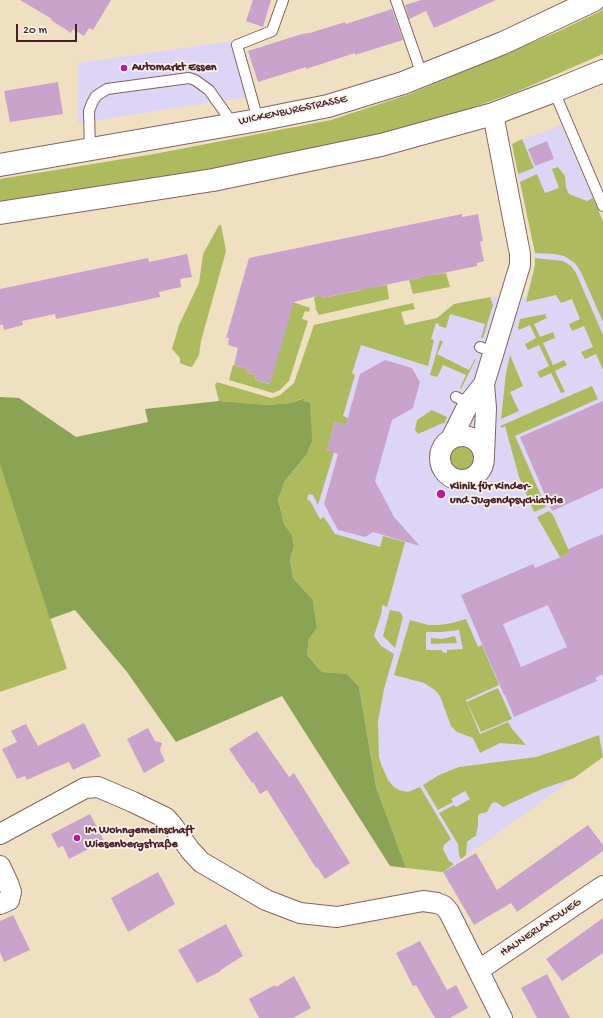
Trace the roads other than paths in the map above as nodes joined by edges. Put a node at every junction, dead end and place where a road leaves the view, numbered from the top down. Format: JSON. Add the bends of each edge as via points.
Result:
{"nodes":[{"id":1,"x":283,"y":0,"type":"edge"},
{"id":2,"x":396,"y":0,"type":"edge"},
{"id":3,"x":594,"y":0,"type":"edge"},
{"id":4,"x":603,"y":71,"type":"edge"},
{"id":5,"x":422,"y":75,"type":"junction"},
{"id":6,"x":554,"y":91,"type":"junction"},
{"id":7,"x":493,"y":114,"type":"junction"},
{"id":8,"x":258,"y":120,"type":"junction"},
{"id":9,"x":233,"y":124,"type":"junction"},
{"id":10,"x":90,"y":150,"type":"junction"},
{"id":11,"x":0,"y":165,"type":"edge"},
{"id":12,"x":603,"y":206,"type":"edge"},
{"id":13,"x":0,"y":213,"type":"edge"},
{"id":14,"x":484,"y":384,"type":"junction"},
{"id":15,"x":451,"y":439,"type":"junction"},
{"id":16,"x":484,"y":455,"type":"junction"},
{"id":17,"x":0,"y":834,"type":"edge"},
{"id":18,"x":0,"y":866,"type":"edge"},
{"id":19,"x":603,"y":886,"type":"edge"},
{"id":20,"x":0,"y":904,"type":"edge"},
{"id":21,"x":479,"y":970,"type":"junction"},
{"id":22,"x":502,"y":1018,"type":"edge"}],
"edges":[{"from":1,"to":8,"type":"lane","via":[[272,31],[237,45]]},
{"from":2,"to":5,"type":"lane"},
{"from":3,"to":5,"type":"main road","name":"WICKENBURGSTRASSE","via":[[503,44]]},
{"from":4,"to":6,"type":"main road"},
{"from":5,"to":8,"type":"main road","name":"WICKENBURGSTRASSE","via":[[328,106]]},
{"from":6,"to":7,"type":"main road"},
{"from":6,"to":12,"type":"lane"},
{"from":7,"to":13,"type":"main road","via":[[381,145],[213,180]]},
{"from":7,"to":14,"type":"street","via":[[520,265],[487,349]]},
{"from":8,"to":9,"type":"main road","name":"WICKENBURGSTRASSE"},
{"from":9,"to":10,"type":"main road","name":"WICKENBURGSTRASSE"},
{"from":9,"to":10,"type":"lane","via":[[209,90],[189,78],[107,89],[96,96],[89,111]]},
{"from":10,"to":11,"type":"main road","name":"WICKENBURGSTRASSE"},
{"from":14,"to":15,"type":"street","via":[[463,400]]},
{"from":14,"to":16,"type":"street"},
{"from":15,"to":16,"type":"street","via":[[468,437],[480,446]]},
{"from":15,"to":16,"type":"street","via":[[442,447],[440,460],[444,472],[454,479],[466,480],[476,475],[483,465]]},
{"from":17,"to":21,"type":"street","via":[[85,788],[98,787],[166,818],[201,862],[266,900],[300,913],[337,917],[423,901],[444,906]]},
{"from":18,"to":20,"type":"street","via":[[10,892],[8,900]]},
{"from":19,"to":21,"type":"street","name":"HAUNERLANDWEG"},
{"from":21,"to":22,"type":"street"}]}
